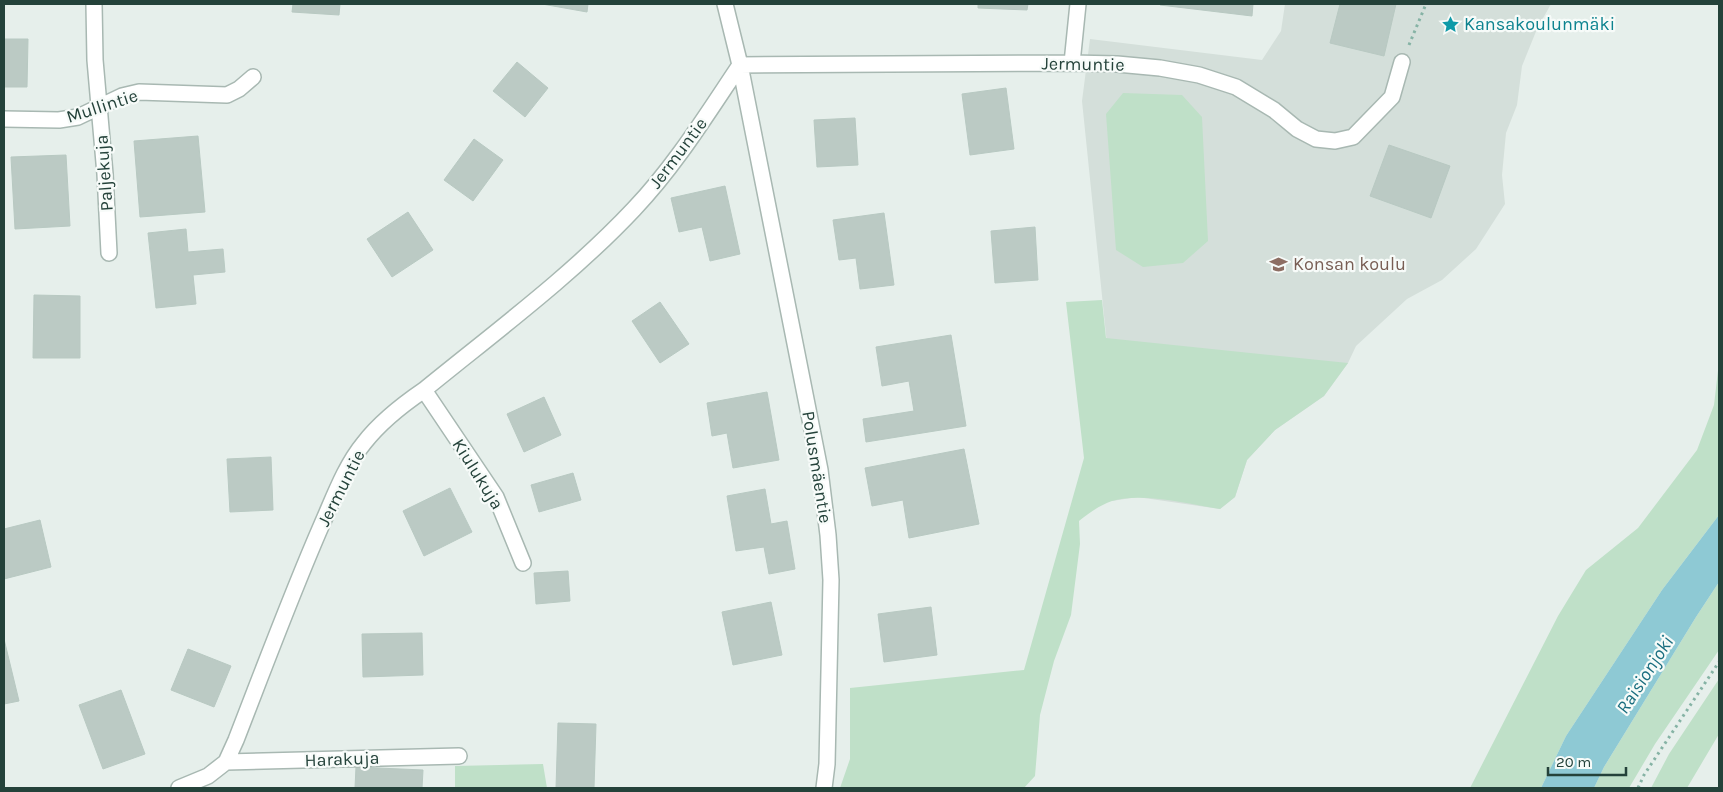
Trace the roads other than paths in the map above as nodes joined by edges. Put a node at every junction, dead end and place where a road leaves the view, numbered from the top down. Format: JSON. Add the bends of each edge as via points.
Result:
{"nodes":[{"id":1,"x":94,"y":4,"type":"edge"},
{"id":2,"x":725,"y":4,"type":"edge"},
{"id":3,"x":1078,"y":4,"type":"edge"},
{"id":4,"x":1402,"y":62,"type":"road end"},
{"id":5,"x":1072,"y":63,"type":"junction"},
{"id":6,"x":740,"y":65,"type":"junction"},
{"id":7,"x":253,"y":77,"type":"dead end"},
{"id":8,"x":100,"y":106,"type":"junction"},
{"id":9,"x":4,"y":119,"type":"edge"},
{"id":10,"x":109,"y":253,"type":"dead end"},
{"id":11,"x":424,"y":390,"type":"junction"},
{"id":12,"x":524,"y":563,"type":"dead end"},
{"id":13,"x":459,"y":756,"type":"dead end"},
{"id":14,"x":226,"y":762,"type":"junction"},
{"id":15,"x":179,"y":788,"type":"edge"},
{"id":16,"x":824,"y":788,"type":"edge"}],
"edges":[{"from":1,"to":8,"type":"street","name":"Paljekuja"},
{"from":2,"to":6,"type":"street","name":"Polusmäentie"},
{"from":3,"to":5,"type":"street"},
{"from":4,"to":5,"type":"street","name":"Jermuntie","via":[[1392,97],[1353,137],[1334,141],[1316,138],[1297,129],[1274,110],[1236,87],[1199,75],[1118,64]]},
{"from":5,"to":6,"type":"street","name":"Jermuntie"},
{"from":6,"to":11,"type":"street","name":"Jermuntie","via":[[669,168],[636,208],[564,275]]},
{"from":6,"to":16,"type":"street","name":"Polusmäentie","via":[[820,470],[828,535],[831,580]]},
{"from":7,"to":8,"type":"street","name":"Mullintie","via":[[227,95],[139,92]]},
{"from":8,"to":9,"type":"street","name":"Mullintie","via":[[78,117],[60,120]]},
{"from":8,"to":10,"type":"street","name":"Paljekuja"},
{"from":11,"to":12,"type":"street","name":"Kiulukuja","via":[[496,497]]},
{"from":11,"to":14,"type":"street","name":"Jermuntie","via":[[383,422],[363,443],[350,464],[312,547]]},
{"from":13,"to":14,"type":"street","name":"Harakuja"},
{"from":14,"to":15,"type":"street","name":"Jermuntie","via":[[208,776]]}]}
